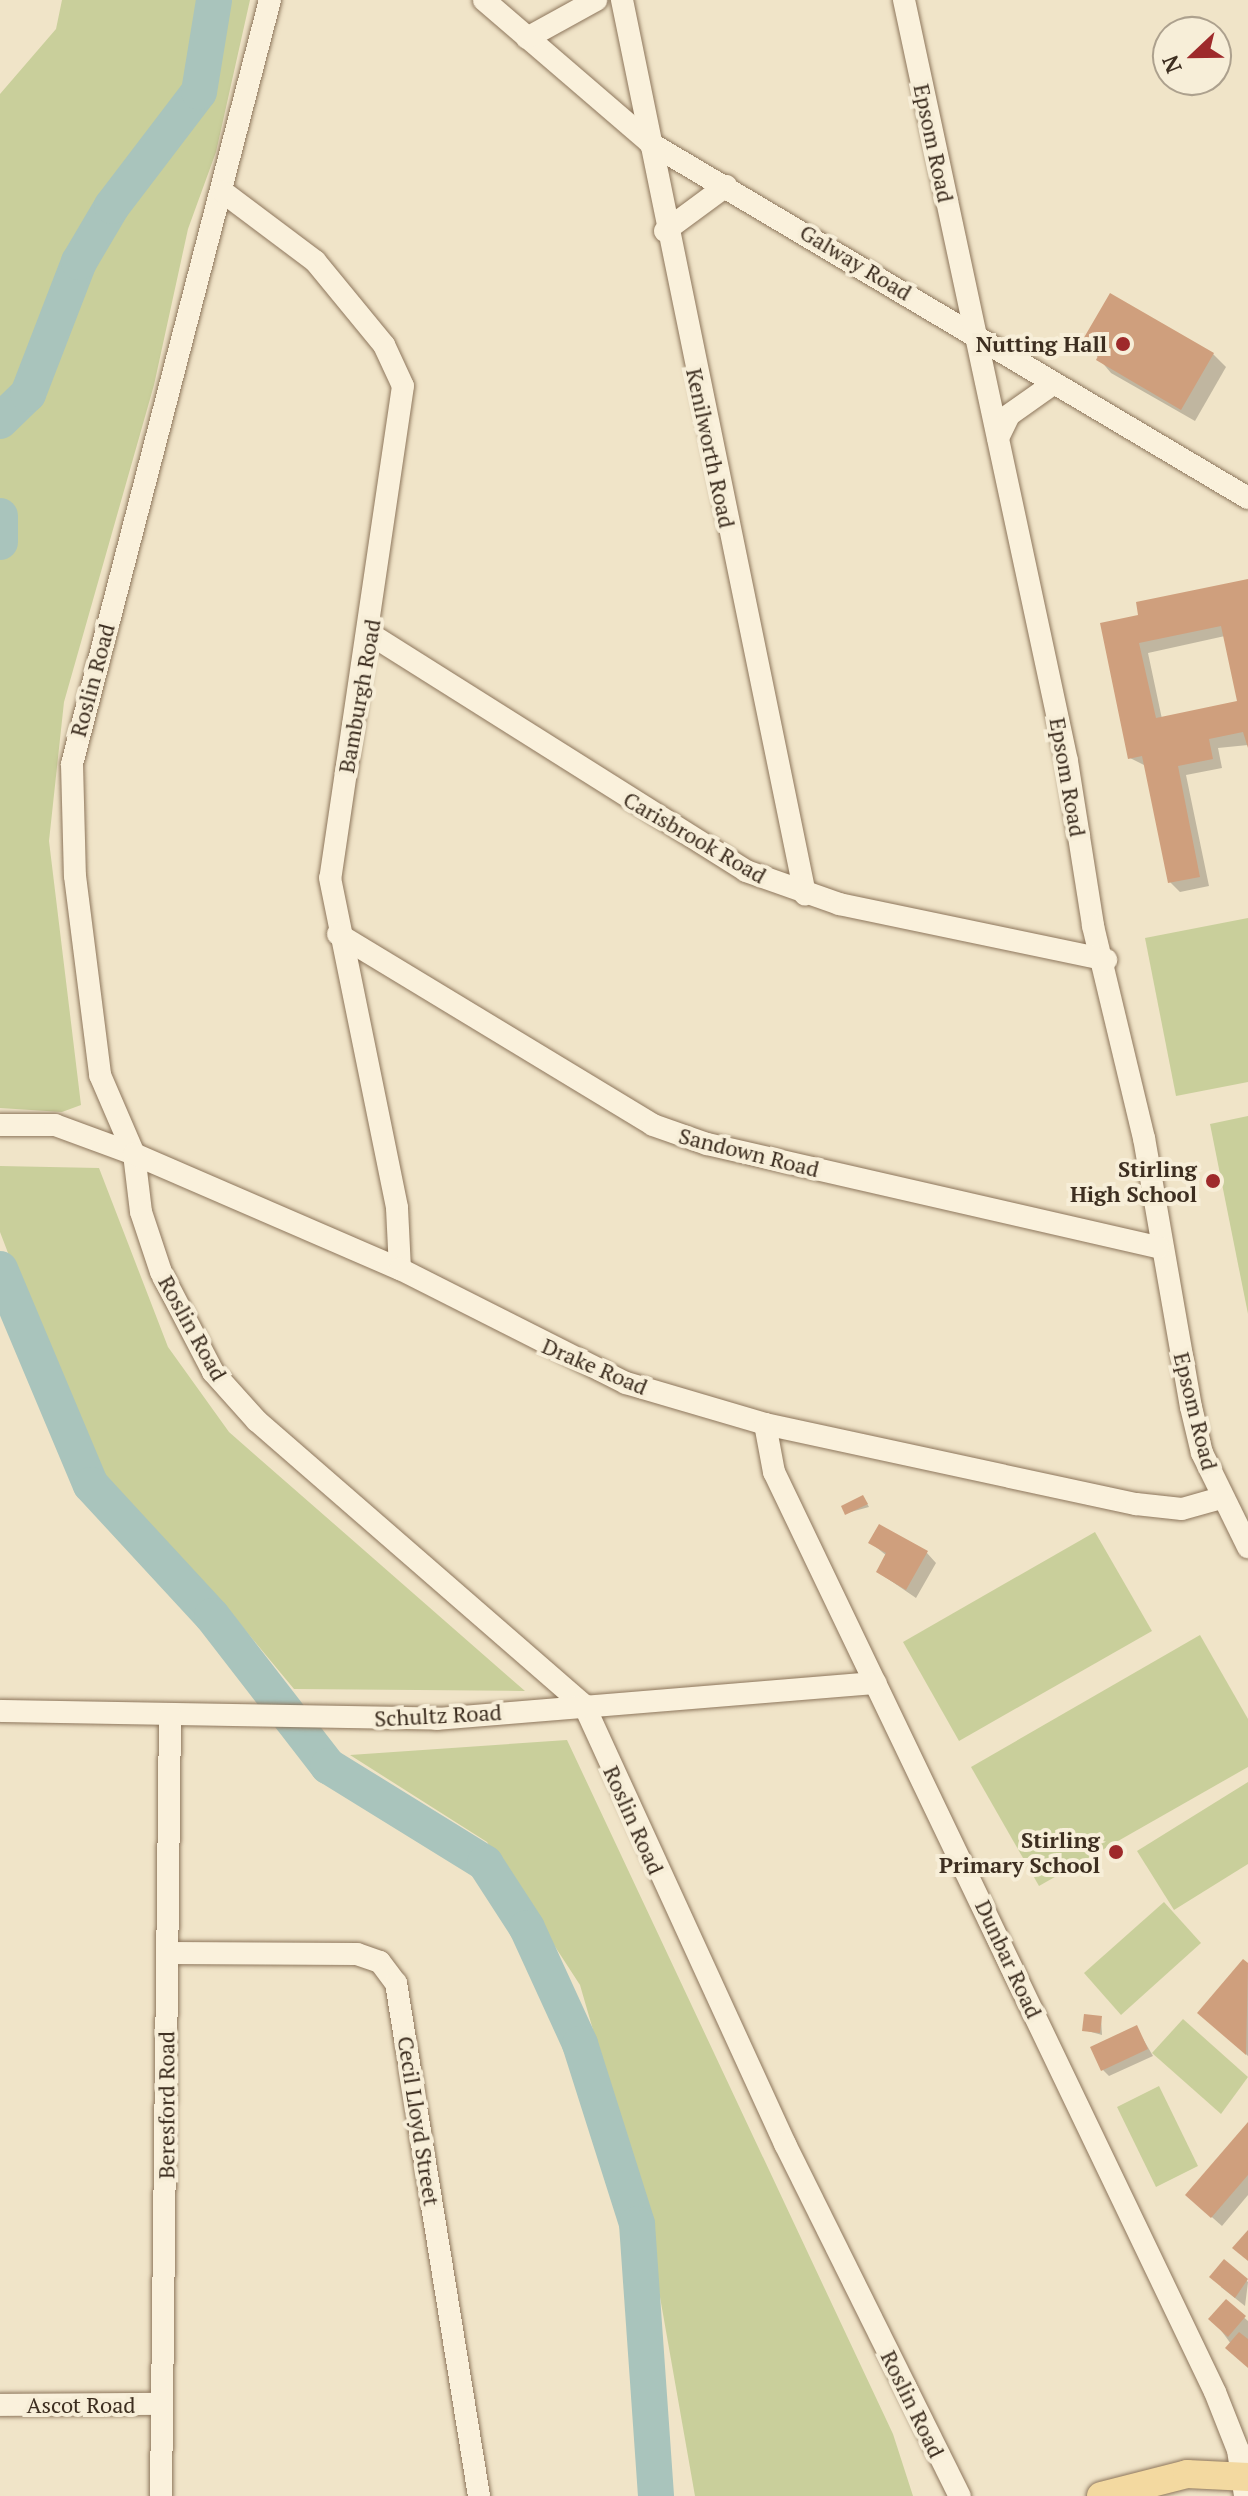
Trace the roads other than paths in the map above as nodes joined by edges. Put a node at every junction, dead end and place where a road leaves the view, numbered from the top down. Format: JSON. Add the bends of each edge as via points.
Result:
{"nodes":[{"id":1,"x":270,"y":0,"type":"edge"},
{"id":2,"x":484,"y":0,"type":"edge"},
{"id":3,"x":596,"y":0,"type":"edge"},
{"id":4,"x":622,"y":0,"type":"edge"},
{"id":5,"x":904,"y":0,"type":"edge"},
{"id":6,"x":527,"y":38,"type":"junction"},
{"id":7,"x":650,"y":143,"type":"junction"},
{"id":8,"x":726,"y":186,"type":"junction"},
{"id":9,"x":223,"y":192,"type":"junction"},
{"id":10,"x":665,"y":231,"type":"junction"},
{"id":11,"x":972,"y":333,"type":"junction"},
{"id":12,"x":1053,"y":384,"type":"junction"},
{"id":13,"x":998,"y":438,"type":"junction"},
{"id":14,"x":1248,"y":498,"type":"edge"},
{"id":15,"x":370,"y":634,"type":"junction"},
{"id":16,"x":805,"y":894,"type":"junction"},
{"id":17,"x":338,"y":934,"type":"junction"},
{"id":18,"x":1106,"y":960,"type":"junction"},
{"id":19,"x":0,"y":1125,"type":"edge"},
{"id":20,"x":134,"y":1154,"type":"junction"},
{"id":21,"x":1158,"y":1247,"type":"junction"},
{"id":22,"x":400,"y":1269,"type":"junction"},
{"id":23,"x":765,"y":1424,"type":"junction"},
{"id":24,"x":1221,"y":1498,"type":"junction"},
{"id":25,"x":1248,"y":1547,"type":"edge"},
{"id":26,"x":876,"y":1683,"type":"junction"},
{"id":27,"x":584,"y":1705,"type":"junction"},
{"id":28,"x":0,"y":1711,"type":"edge"},
{"id":29,"x":170,"y":1714,"type":"junction"},
{"id":30,"x":168,"y":1953,"type":"junction"},
{"id":31,"x":161,"y":2404,"type":"junction"},
{"id":32,"x":0,"y":2405,"type":"edge"},
{"id":33,"x":1246,"y":2483,"type":"edge"},
{"id":34,"x":161,"y":2496,"type":"edge"},
{"id":35,"x":479,"y":2496,"type":"edge"},
{"id":36,"x":960,"y":2496,"type":"edge"},
{"id":37,"x":1101,"y":2496,"type":"edge"}],
"edges":[{"from":1,"to":9,"type":"street","name":"Roslin Road"},
{"from":2,"to":6,"type":"street","name":"Galway Road"},
{"from":3,"to":6,"type":"street"},
{"from":4,"to":7,"type":"street","name":"Kenilworth Road"},
{"from":5,"to":11,"type":"street","name":"Epsom Road"},
{"from":6,"to":7,"type":"street","name":"Galway Road"},
{"from":7,"to":8,"type":"street","name":"Galway Road"},
{"from":7,"to":10,"type":"street","name":"Kenilworth Road"},
{"from":8,"to":10,"type":"street"},
{"from":8,"to":11,"type":"street","name":"Galway Road"},
{"from":9,"to":15,"type":"street","name":"Bamburgh Road","via":[[315,261],[369,324],[403,386]]},
{"from":9,"to":20,"type":"street","name":"Roslin Road","via":[[69,783],[91,1039]]},
{"from":10,"to":16,"type":"street","name":"Kenilworth Road"},
{"from":11,"to":12,"type":"street","name":"Galway Road"},
{"from":11,"to":13,"type":"street","name":"Epsom Road"},
{"from":12,"to":13,"type":"street","via":[[1009,415]]},
{"from":12,"to":14,"type":"street","name":"Galway Road"},
{"from":13,"to":18,"type":"street","name":"Epsom Road","via":[[1067,761],[1093,926]]},
{"from":15,"to":16,"type":"street","name":"Carisbrook Road","via":[[699,844]]},
{"from":15,"to":17,"type":"street","name":"Bamburgh Road","via":[[330,878]]},
{"from":16,"to":18,"type":"street","name":"Carisbrook Road"},
{"from":17,"to":21,"type":"street","name":"Sandown Road","via":[[653,1125],[707,1144]]},
{"from":17,"to":22,"type":"street","name":"Bamburgh Road","via":[[397,1208]]},
{"from":18,"to":21,"type":"street","name":"Epsom Road"},
{"from":19,"to":20,"type":"street","name":"Drake Road","via":[[55,1125]]},
{"from":20,"to":22,"type":"street","name":"Drake Road"},
{"from":20,"to":27,"type":"street","name":"Roslin Road","via":[[141,1212],[161,1272],[234,1398]]},
{"from":21,"to":24,"type":"street","name":"Epsom Road","via":[[1202,1453]]},
{"from":22,"to":23,"type":"street","name":"Drake Road","via":[[601,1374]]},
{"from":23,"to":24,"type":"street","name":"Drake Road","via":[[1136,1504],[1182,1509]]},
{"from":23,"to":26,"type":"street","name":"Dunbar Road","via":[[774,1472]]},
{"from":24,"to":25,"type":"street","name":"Epsom Road"},
{"from":26,"to":27,"type":"street","name":"Schultz Road"},
{"from":26,"to":33,"type":"street","name":"Dunbar Road","via":[[1165,2283]]},
{"from":27,"to":29,"type":"street","name":"Schultz Road","via":[[343,1719]]},
{"from":27,"to":36,"type":"street","name":"Roslin Road","via":[[785,2144]]},
{"from":28,"to":29,"type":"street","name":"Schultz Road"},
{"from":29,"to":30,"type":"street","name":"Beresford Road"},
{"from":30,"to":31,"type":"street","name":"Beresford Road"},
{"from":30,"to":35,"type":"street","name":"Cecil Lloyd Street","via":[[357,1954],[380,1962],[396,1983]]},
{"from":31,"to":32,"type":"street","name":"Ascot Road"},
{"from":31,"to":34,"type":"street","name":"Beresford Road"},
{"from":33,"to":37,"type":"main road","via":[[1187,2474]]}]}
